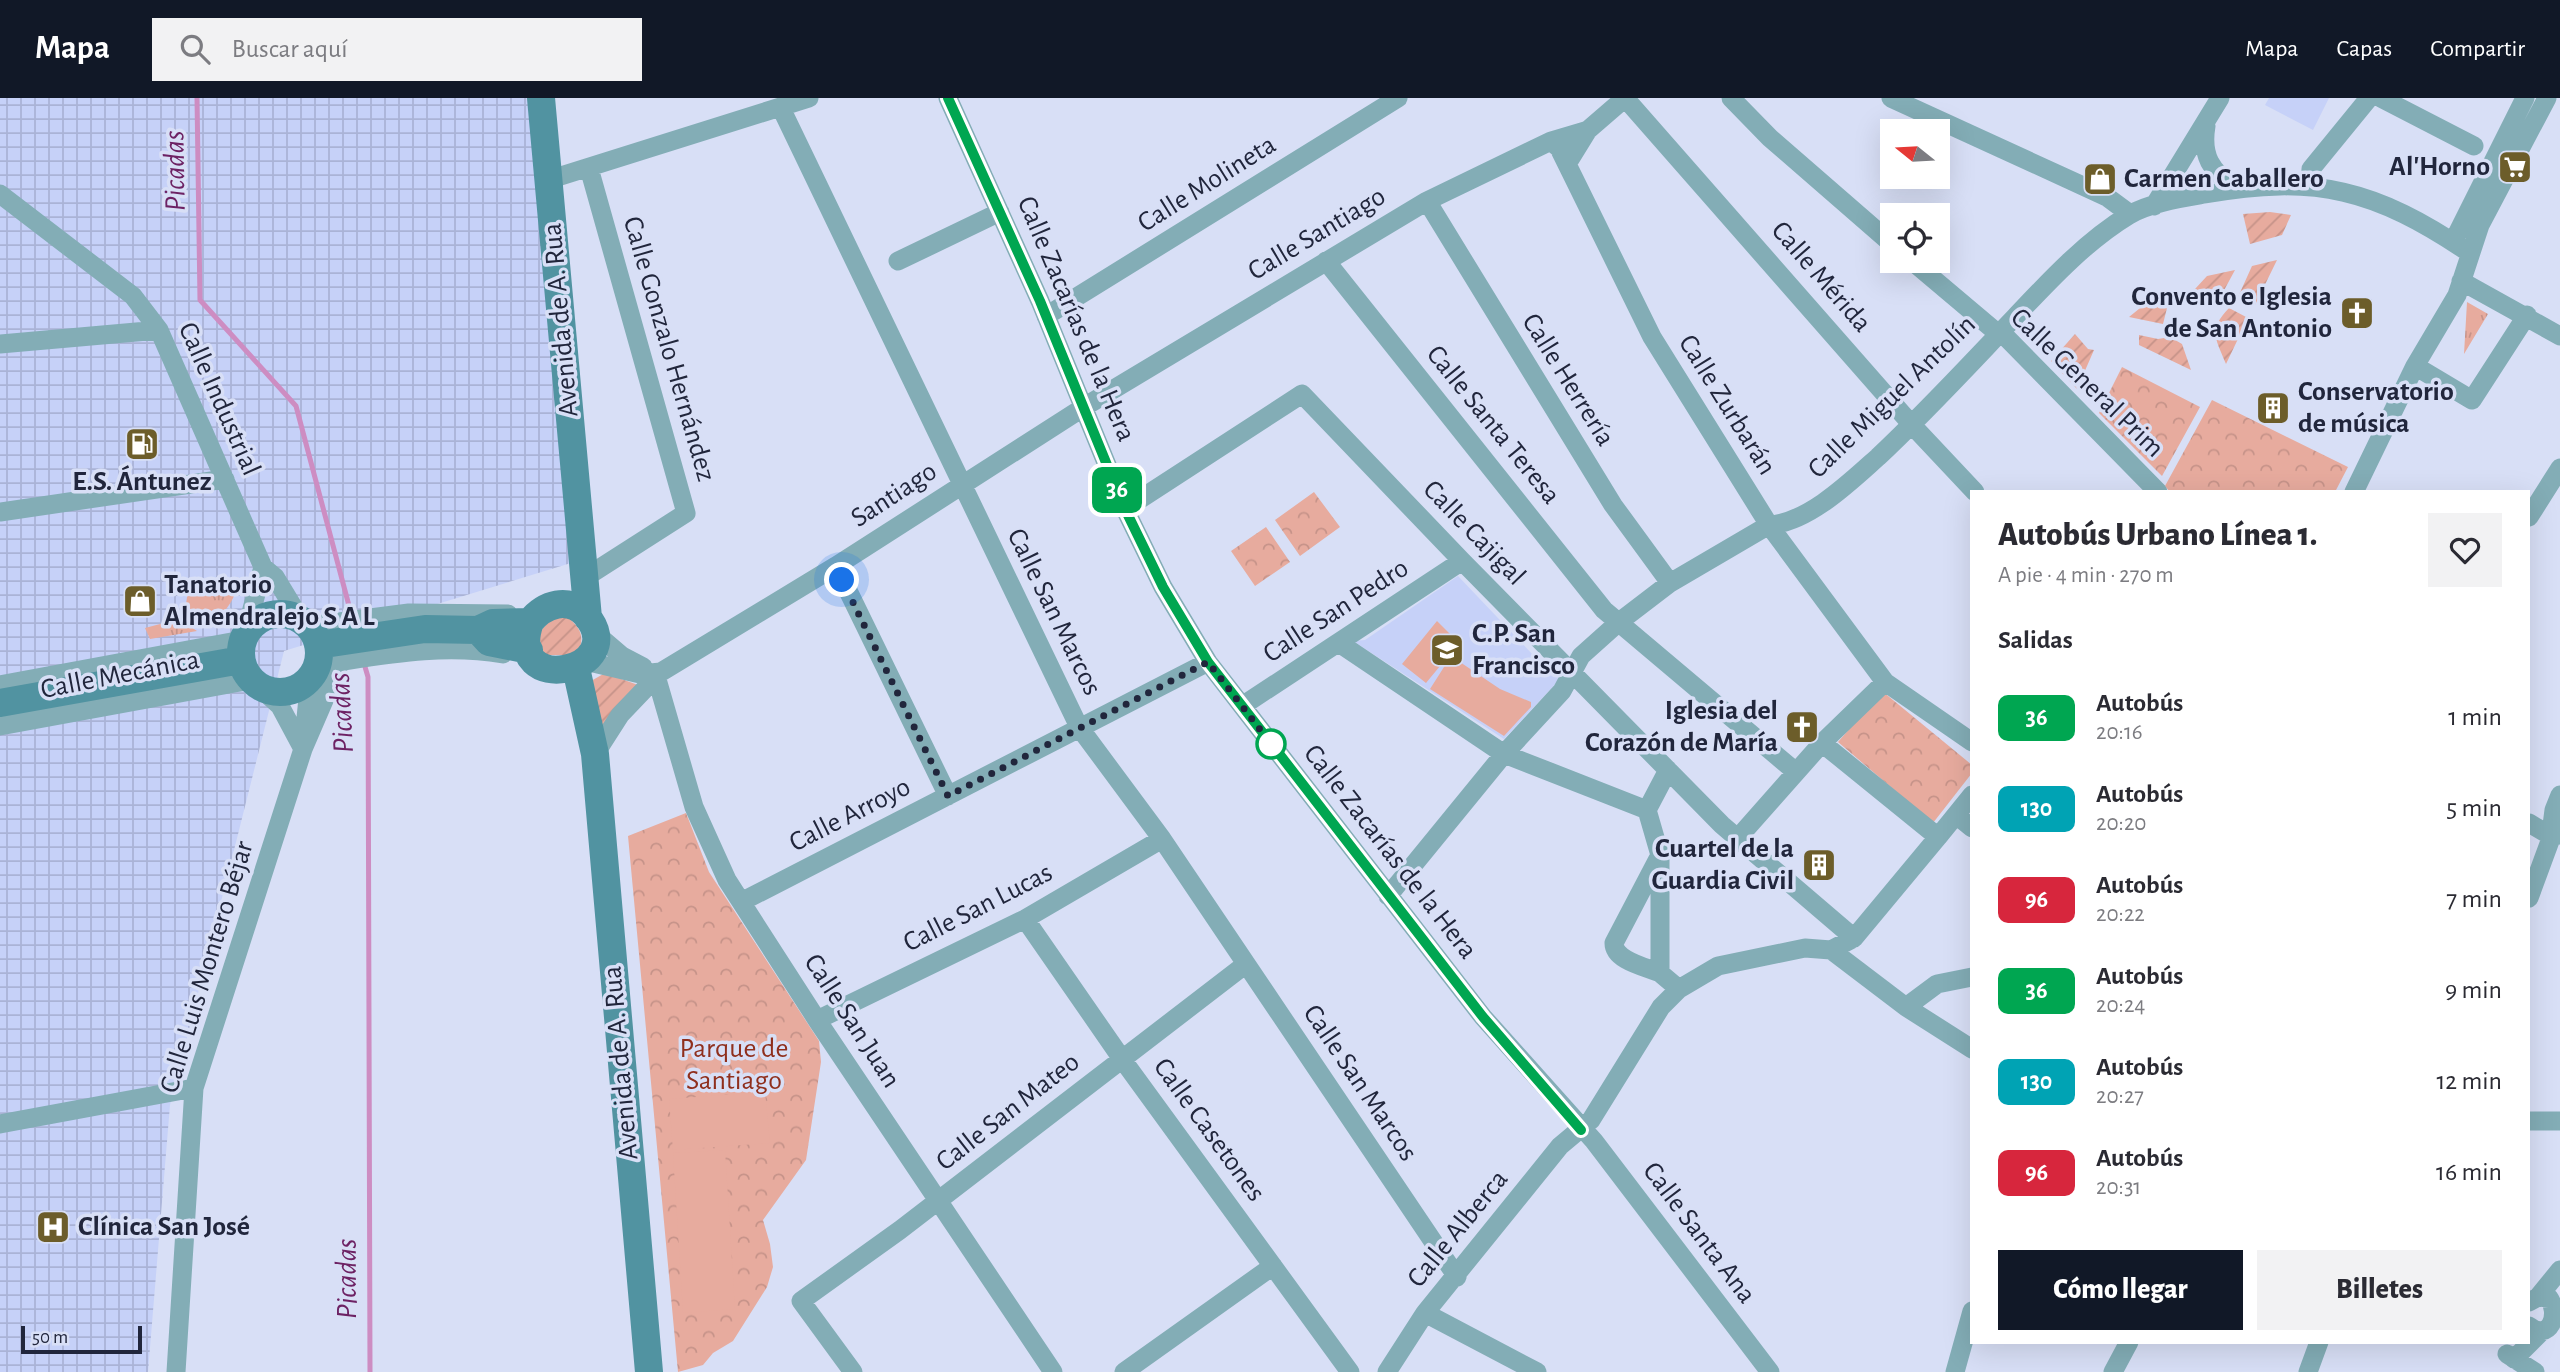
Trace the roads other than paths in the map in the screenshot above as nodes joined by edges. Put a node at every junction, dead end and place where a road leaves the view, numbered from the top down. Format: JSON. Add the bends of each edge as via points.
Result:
{"nodes":[{"id":1,"x":541,"y":98,"type":"edge"},
{"id":2,"x":809,"y":98,"type":"edge"},
{"id":3,"x":948,"y":98,"type":"edge"},
{"id":4,"x":1398,"y":98,"type":"edge"},
{"id":5,"x":1625,"y":98,"type":"edge"},
{"id":6,"x":1731,"y":98,"type":"edge"},
{"id":7,"x":1891,"y":98,"type":"edge"},
{"id":8,"x":2220,"y":98,"type":"edge"},
{"id":9,"x":2369,"y":98,"type":"edge"},
{"id":10,"x":2381,"y":98,"type":"edge"},
{"id":11,"x":2525,"y":98,"type":"edge"},
{"id":12,"x":2547,"y":98,"type":"edge"},
{"id":13,"x":782,"y":108,"type":"junction"},
{"id":14,"x":2208,"y":118,"type":"junction"},
{"id":15,"x":1588,"y":130,"type":"junction"},
{"id":16,"x":1551,"y":141,"type":"junction"},
{"id":17,"x":2492,"y":156,"type":"junction"},
{"id":18,"x":1567,"y":164,"type":"junction"},
{"id":19,"x":589,"y":168,"type":"junction"},
{"id":20,"x":548,"y":180,"type":"junction"},
{"id":21,"x":2310,"y":185,"type":"junction"},
{"id":22,"x":2235,"y":188,"type":"junction"},
{"id":23,"x":0,"y":194,"type":"edge"},
{"id":24,"x":1427,"y":201,"type":"junction"},
{"id":25,"x":2154,"y":206,"type":"junction"},
{"id":26,"x":1000,"y":212,"type":"junction"},
{"id":27,"x":2130,"y":214,"type":"junction"},
{"id":28,"x":1880,"y":234,"type":"edge"},
{"id":29,"x":2460,"y":247,"type":"junction"},
{"id":30,"x":898,"y":261,"type":"dead end"},
{"id":31,"x":1326,"y":261,"type":"junction"},
{"id":32,"x":1926,"y":273,"type":"edge"},
{"id":33,"x":2461,"y":281,"type":"junction"},
{"id":34,"x":2527,"y":315,"type":"junction"},
{"id":35,"x":1046,"y":316,"type":"junction"},
{"id":36,"x":159,"y":330,"type":"junction"},
{"id":37,"x":2001,"y":332,"type":"junction"},
{"id":38,"x":2560,"y":336,"type":"edge"},
{"id":39,"x":0,"y":344,"type":"edge"},
{"id":40,"x":2414,"y":366,"type":"junction"},
{"id":41,"x":1084,"y":407,"type":"junction"},
{"id":42,"x":1912,"y":425,"type":"junction"},
{"id":43,"x":2560,"y":468,"type":"edge"},
{"id":44,"x":225,"y":480,"type":"junction"},
{"id":45,"x":961,"y":485,"type":"junction"},
{"id":46,"x":1973,"y":490,"type":"edge"},
{"id":47,"x":2156,"y":490,"type":"edge"},
{"id":48,"x":2355,"y":490,"type":"edge"},
{"id":49,"x":1125,"y":509,"type":"junction"},
{"id":50,"x":0,"y":512,"type":"edge"},
{"id":51,"x":2530,"y":515,"type":"edge"},
{"id":52,"x":1769,"y":525,"type":"junction"},
{"id":53,"x":582,"y":542,"type":"junction"},
{"id":54,"x":1462,"y":561,"type":"junction"},
{"id":55,"x":836,"y":566,"type":"junction"},
{"id":56,"x":263,"y":567,"type":"junction"},
{"id":57,"x":586,"y":577,"type":"junction"},
{"id":58,"x":1670,"y":583,"type":"junction"},
{"id":59,"x":540,"y":613,"type":"junction"},
{"id":60,"x":1619,"y":622,"type":"junction"},
{"id":61,"x":591,"y":625,"type":"junction"},
{"id":62,"x":478,"y":630,"type":"junction"},
{"id":63,"x":1339,"y":643,"type":"junction"},
{"id":64,"x":336,"y":644,"type":"junction"},
{"id":65,"x":536,"y":659,"type":"junction"},
{"id":66,"x":247,"y":660,"type":"junction"},
{"id":67,"x":1208,"y":662,"type":"junction"},
{"id":68,"x":580,"y":665,"type":"junction"},
{"id":69,"x":1572,"y":673,"type":"junction"},
{"id":70,"x":659,"y":674,"type":"junction"},
{"id":71,"x":1885,"y":682,"type":"junction"},
{"id":72,"x":0,"y":685,"type":"edge"},
{"id":73,"x":0,"y":703,"type":"edge"},
{"id":74,"x":1242,"y":706,"type":"junction"},
{"id":75,"x":0,"y":726,"type":"edge"},
{"id":76,"x":1079,"y":727,"type":"junction"},
{"id":77,"x":1970,"y":741,"type":"edge"},
{"id":78,"x":1822,"y":743,"type":"junction"},
{"id":79,"x":303,"y":749,"type":"junction"},
{"id":80,"x":595,"y":754,"type":"junction"},
{"id":81,"x":1504,"y":754,"type":"junction"},
{"id":82,"x":1668,"y":770,"type":"junction"},
{"id":83,"x":1796,"y":772,"type":"junction"},
{"id":84,"x":2560,"y":795,"type":"edge"},
{"id":85,"x":948,"y":796,"type":"junction"},
{"id":86,"x":1970,"y":798,"type":"edge"},
{"id":87,"x":1647,"y":810,"type":"junction"},
{"id":88,"x":1956,"y":815,"type":"junction"},
{"id":89,"x":2530,"y":823,"type":"edge"},
{"id":90,"x":1970,"y":826,"type":"edge"},
{"id":91,"x":2556,"y":835,"type":"edge"},
{"id":92,"x":1938,"y":837,"type":"junction"},
{"id":93,"x":1162,"y":839,"type":"junction"},
{"id":94,"x":1737,"y":839,"type":"junction"},
{"id":95,"x":1660,"y":855,"type":"junction"},
{"id":96,"x":1388,"y":896,"type":"junction"},
{"id":97,"x":2530,"y":896,"type":"edge"},
{"id":98,"x":741,"y":902,"type":"junction"},
{"id":99,"x":1025,"y":919,"type":"junction"},
{"id":100,"x":1832,"y":919,"type":"junction"},
{"id":101,"x":1854,"y":938,"type":"junction"},
{"id":102,"x":1805,"y":948,"type":"junction"},
{"id":103,"x":1831,"y":950,"type":"junction"},
{"id":104,"x":1246,"y":964,"type":"junction"},
{"id":105,"x":1660,"y":973,"type":"junction"},
{"id":106,"x":1970,"y":978,"type":"edge"},
{"id":107,"x":1679,"y":989,"type":"junction"},
{"id":108,"x":1906,"y":1007,"type":"junction"},
{"id":109,"x":817,"y":1020,"type":"junction"},
{"id":110,"x":1970,"y":1048,"type":"edge"},
{"id":111,"x":1122,"y":1059,"type":"junction"},
{"id":112,"x":194,"y":1088,"type":"junction"},
{"id":113,"x":2530,"y":1121,"type":"edge"},
{"id":114,"x":2560,"y":1121,"type":"edge"},
{"id":115,"x":0,"y":1124,"type":"edge"},
{"id":116,"x":1581,"y":1130,"type":"junction"},
{"id":117,"x":938,"y":1201,"type":"junction"},
{"id":118,"x":1273,"y":1266,"type":"junction"},
{"id":119,"x":2560,"y":1270,"type":"edge"},
{"id":120,"x":1457,"y":1277,"type":"junction"},
{"id":121,"x":2532,"y":1298,"type":"edge"},
{"id":122,"x":2559,"y":1305,"type":"edge"},
{"id":123,"x":1425,"y":1314,"type":"junction"},
{"id":124,"x":1970,"y":1318,"type":"edge"},
{"id":125,"x":2535,"y":1329,"type":"edge"},
{"id":126,"x":2128,"y":1344,"type":"edge"},
{"id":127,"x":2318,"y":1344,"type":"edge"},
{"id":128,"x":2521,"y":1344,"type":"edge"},
{"id":129,"x":2508,"y":1357,"type":"edge"},
{"id":130,"x":2533,"y":1371,"type":"edge"},
{"id":131,"x":176,"y":1372,"type":"edge"},
{"id":132,"x":649,"y":1372,"type":"edge"},
{"id":133,"x":853,"y":1372,"type":"edge"},
{"id":134,"x":1053,"y":1372,"type":"edge"},
{"id":135,"x":1124,"y":1372,"type":"edge"},
{"id":136,"x":1350,"y":1372,"type":"edge"},
{"id":137,"x":1387,"y":1372,"type":"edge"},
{"id":138,"x":1537,"y":1372,"type":"edge"},
{"id":139,"x":1770,"y":1372,"type":"edge"},
{"id":140,"x":1955,"y":1372,"type":"edge"},
{"id":141,"x":2113,"y":1372,"type":"edge"},
{"id":142,"x":2308,"y":1372,"type":"edge"}],
"edges":[{"from":1,"to":20,"type":"street","name":"Avenida de A. Rua"},
{"from":2,"to":13,"type":"street"},
{"from":3,"to":26,"type":"street","name":"Calle Zacarías de la Hera"},
{"from":4,"to":35,"type":"street","name":"Calle Molineta"},
{"from":5,"to":15,"type":"street","name":"Calle Santiago"},
{"from":5,"to":42,"type":"street","name":"Calle Mérida"},
{"from":6,"to":28,"type":"street"},
{"from":7,"to":27,"type":"street","via":[[2107,197]]},
{"from":8,"to":14,"type":"street"},
{"from":9,"to":21,"type":"street","via":[[2311,169]]},
{"from":10,"to":17,"type":"street"},
{"from":11,"to":17,"type":"street"},
{"from":12,"to":17,"type":"street"},
{"from":13,"to":19,"type":"street"},
{"from":13,"to":45,"type":"street","name":"Calle San Marcos"},
{"from":14,"to":22,"type":"street","via":[[2204,137],[2208,164]]},
{"from":14,"to":25,"type":"street"},
{"from":15,"to":16,"type":"street","name":"Calle Santiago"},
{"from":15,"to":18,"type":"street","name":"Calle Santiago"},
{"from":16,"to":18,"type":"street","name":"Calle Zurbarán"},
{"from":16,"to":24,"type":"street","name":"Calle Santiago"},
{"from":17,"to":29,"type":"street"},
{"from":18,"to":52,"type":"street","name":"Calle Zurbarán","via":[[1652,337]]},
{"from":19,"to":20,"type":"street"},
{"from":19,"to":57,"type":"street","name":"Calle Gonzalo Hernández","via":[[686,513]]},
{"from":20,"to":53,"type":"street","name":"Avenida de A. Rua"},
{"from":21,"to":22,"type":"street","name":"Calle Miguel Antolín"},
{"from":21,"to":29,"type":"street","name":"Calle Miguel Antolín","via":[[2369,197]]},
{"from":22,"to":25,"type":"street","name":"Calle Miguel Antolín"},
{"from":23,"to":36,"type":"street","name":"Calle Industrial","via":[[133,296]]},
{"from":24,"to":31,"type":"street","name":"Calle Santiago"},
{"from":24,"to":58,"type":"street","name":"Calle Herrería","via":[[1613,505]]},
{"from":25,"to":27,"type":"street","name":"Calle Miguel Antolín"},
{"from":26,"to":30,"type":"street"},
{"from":26,"to":35,"type":"street","name":"Calle Zacarías de la Hera"},
{"from":27,"to":37,"type":"street","name":"Calle Miguel Antolín","via":[[2058,272]]},
{"from":29,"to":33,"type":"street"},
{"from":31,"to":41,"type":"street","name":"Calle Santiago"},
{"from":31,"to":60,"type":"street","name":"Calle Santa Teresa","via":[[1604,610]]},
{"from":32,"to":37,"type":"street","name":"Calle General Prim"},
{"from":33,"to":34,"type":"street"},
{"from":33,"to":40,"type":"street"},
{"from":34,"to":38,"type":"street"},
{"from":34,"to":40,"type":"street","via":[[2472,400]]},
{"from":35,"to":41,"type":"street","name":"Calle Zacarías de la Hera"},
{"from":36,"to":39,"type":"street"},
{"from":36,"to":44,"type":"street","name":"Calle Industrial"},
{"from":37,"to":42,"type":"street","name":"Calle Miguel Antolín"},
{"from":37,"to":47,"type":"street","name":"Calle General Prim"},
{"from":40,"to":48,"type":"street"},
{"from":41,"to":45,"type":"street","name":"Santiago"},
{"from":41,"to":49,"type":"street","name":"Calle Zacarías de la Hera"},
{"from":42,"to":46,"type":"street","name":"Calle Mérida"},
{"from":42,"to":52,"type":"street","name":"Calle Miguel Antolín","via":[[1837,495],[1782,525]]},
{"from":43,"to":51,"type":"street"},
{"from":44,"to":50,"type":"street"},
{"from":44,"to":56,"type":"street","name":"Calle Industrial"},
{"from":45,"to":55,"type":"street","name":"Santiago"},
{"from":45,"to":76,"type":"street","name":"Calle San Marcos"},
{"from":49,"to":54,"type":"street","name":"Calle Cajigal","via":[[1302,394]]},
{"from":49,"to":67,"type":"street","name":"Calle Zacarías de la Hera","via":[[1163,587]]},
{"from":52,"to":58,"type":"street","name":"Calle Miguel Antolín"},
{"from":52,"to":71,"type":"street","name":"Calle Zurbarán"},
{"from":53,"to":57,"type":"street","name":"Avenida de A. Rua"},
{"from":53,"to":59,"type":"street"},
{"from":54,"to":63,"type":"street","name":"Calle San Pedro"},
{"from":54,"to":69,"type":"street","name":"Calle Cajigal"},
{"from":55,"to":70,"type":"street","name":"Santiago"},
{"from":55,"to":85,"type":"street"},
{"from":56,"to":64,"type":"street","name":"Calle Industrial"},
{"from":56,"to":66,"type":"street"},
{"from":57,"to":61,"type":"street","name":"Avenida de A. Rua"},
{"from":58,"to":60,"type":"street","name":"Calle Miguel Antolín"},
{"from":59,"to":61,"type":"street","via":[[573,606]]},
{"from":59,"to":62,"type":"street"},
{"from":59,"to":64,"type":"street","via":[[435,612]]},
{"from":59,"to":65,"type":"street","via":[[527,641]]},
{"from":60,"to":69,"type":"street","name":"Calle Miguel Antolín","via":[[1581,656]]},
{"from":60,"to":83,"type":"street","name":"Calle Santa Teresa"},
{"from":61,"to":68,"type":"street","via":[[594,643]]},
{"from":61,"to":70,"type":"street","via":[[640,666]]},
{"from":62,"to":64,"type":"street","via":[[425,629]]},
{"from":62,"to":65,"type":"street","via":[[489,642]]},
{"from":63,"to":74,"type":"street","name":"Calle San Pedro"},
{"from":63,"to":81,"type":"street"},
{"from":64,"to":65,"type":"street","via":[[451,648]]},
{"from":64,"to":66,"type":"street","via":[[285,692]]},
{"from":64,"to":66,"type":"street","via":[[290,615],[265,616]]},
{"from":64,"to":79,"type":"street","name":"Calle Luis Montero Béjar"},
{"from":64,"to":79,"type":"street","name":"Calle Luis Montero Béjar"},
{"from":65,"to":68,"type":"street","via":[[554,671]]},
{"from":65,"to":80,"type":"street","name":"Avenida de A. Rua","via":[[569,703]]},
{"from":66,"to":72,"type":"street","name":"Calle Mecánica"},
{"from":66,"to":73,"type":"street"},
{"from":66,"to":75,"type":"street","name":"Calle Mecánica"},
{"from":66,"to":79,"type":"street"},
{"from":67,"to":74,"type":"street","name":"Calle Zacarías de la Hera"},
{"from":67,"to":76,"type":"street","name":"Calle Arroyo"},
{"from":68,"to":70,"type":"street"},
{"from":68,"to":80,"type":"street","name":"Avenida de A. Rua"},
{"from":69,"to":81,"type":"street","name":"Calle Miguel Antolín","via":[[1562,691]]},
{"from":69,"to":82,"type":"street","name":"Calle Cajigal"},
{"from":70,"to":80,"type":"street","name":"Santiago","via":[[626,707]]},
{"from":70,"to":98,"type":"street","name":"Calle San Juan","via":[[694,807]]},
{"from":71,"to":77,"type":"street","name":"Calle Zurbarán"},
{"from":71,"to":78,"type":"street"},
{"from":74,"to":96,"type":"street","name":"Calle Zacarías de la Hera"},
{"from":76,"to":85,"type":"street","name":"Calle Arroyo"},
{"from":76,"to":93,"type":"street","name":"Calle San Marcos"},
{"from":78,"to":83,"type":"street"},
{"from":78,"to":92,"type":"street"},
{"from":79,"to":112,"type":"street","name":"Calle Luis Montero Béjar"},
{"from":80,"to":132,"type":"street","name":"Avenida de A. Rua"},
{"from":81,"to":87,"type":"street"},
{"from":81,"to":96,"type":"street","name":"Calle Miguel Antolín"},
{"from":82,"to":87,"type":"street"},
{"from":82,"to":94,"type":"street","name":"Calle Cajigal"},
{"from":83,"to":94,"type":"street"},
{"from":84,"to":91,"type":"street","via":[[2554,810]]},
{"from":85,"to":98,"type":"street","name":"Calle Arroyo"},
{"from":86,"to":88,"type":"street"},
{"from":87,"to":95,"type":"street"},
{"from":88,"to":90,"type":"street"},
{"from":88,"to":92,"type":"street"},
{"from":89,"to":91,"type":"street"},
{"from":91,"to":97,"type":"street"},
{"from":92,"to":101,"type":"street"},
{"from":93,"to":99,"type":"street","name":"Calle San Lucas"},
{"from":93,"to":104,"type":"street","name":"Calle San Marcos"},
{"from":94,"to":100,"type":"street","name":"Calle Cajigal"},
{"from":95,"to":105,"type":"street"},
{"from":95,"to":105,"type":"street","via":[[1614,943],[1619,956]]},
{"from":96,"to":116,"type":"street","name":"Calle Zacarías de la Hera","via":[[1483,1017]]},
{"from":98,"to":109,"type":"street","name":"Calle San Juan"},
{"from":99,"to":109,"type":"street","name":"Calle San Lucas"},
{"from":99,"to":111,"type":"street","name":"Calle Casetones"},
{"from":100,"to":101,"type":"street","name":"Calle Cajigal"},
{"from":100,"to":102,"type":"street"},
{"from":101,"to":103,"type":"street"},
{"from":102,"to":103,"type":"street","name":"Calle Alberca"},
{"from":102,"to":107,"type":"street","name":"Calle Alberca","via":[[1718,966]]},
{"from":103,"to":108,"type":"street"},
{"from":104,"to":111,"type":"street","name":"Calle San Mateo"},
{"from":104,"to":120,"type":"street","name":"Calle San Marcos"},
{"from":105,"to":107,"type":"street"},
{"from":106,"to":108,"type":"street","via":[[1937,984]]},
{"from":107,"to":116,"type":"street","name":"Calle Alberca","via":[[1661,1007]]},
{"from":108,"to":110,"type":"street"},
{"from":109,"to":117,"type":"street","name":"Calle San Juan"},
{"from":111,"to":117,"type":"street","name":"Calle San Mateo"},
{"from":111,"to":118,"type":"street","name":"Calle Casetones"},
{"from":112,"to":115,"type":"street"},
{"from":112,"to":131,"type":"street","name":"Calle Luis Montero Béjar"},
{"from":113,"to":114,"type":"street"},
{"from":116,"to":120,"type":"street","name":"Calle Alberca","via":[[1560,1146]]},
{"from":116,"to":139,"type":"street","name":"Calle Santa Ana","via":[[1602,1151]]},
{"from":117,"to":133,"type":"street","name":"Calle San Mateo","via":[[801,1301]]},
{"from":117,"to":134,"type":"street","name":"Calle San Juan"},
{"from":118,"to":135,"type":"street"},
{"from":118,"to":136,"type":"street","name":"Calle Casetones"},
{"from":119,"to":121,"type":"street"},
{"from":120,"to":123,"type":"street","name":"Calle Alberca"},
{"from":121,"to":122,"type":"street","via":[[2550,1298]]},
{"from":122,"to":125,"type":"street","via":[[2558,1322],[2553,1327]]},
{"from":123,"to":137,"type":"street","name":"Calle Alberca"},
{"from":123,"to":138,"type":"street"},
{"from":124,"to":140,"type":"street"},
{"from":126,"to":141,"type":"street"},
{"from":127,"to":142,"type":"street"},
{"from":128,"to":129,"type":"street"},
{"from":129,"to":130,"type":"street"}]}
